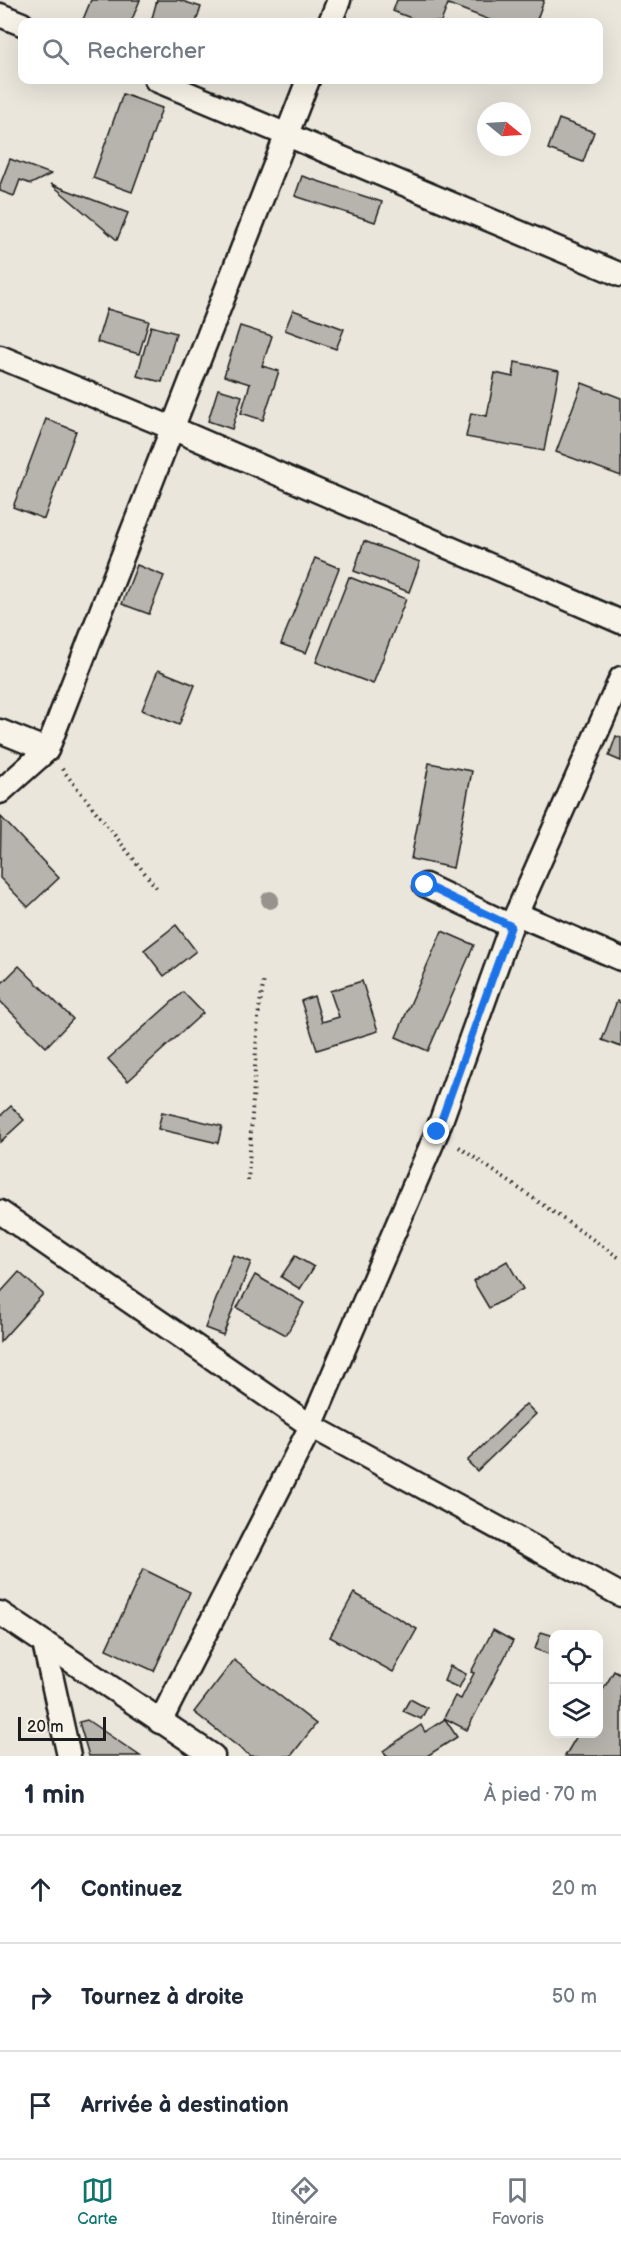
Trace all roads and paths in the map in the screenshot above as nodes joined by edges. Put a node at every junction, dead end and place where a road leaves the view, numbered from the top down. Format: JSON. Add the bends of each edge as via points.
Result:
{"nodes":[{"id":1,"x":339,"y":0,"type":"edge"},
{"id":2,"x":0,"y":15,"type":"edge"},
{"id":3,"x":332,"y":18,"type":"edge"},
{"id":4,"x":18,"y":22,"type":"edge"},
{"id":5,"x":166,"y":84,"type":"edge"},
{"id":6,"x":306,"y":84,"type":"edge"},
{"id":7,"x":286,"y":134,"type":"junction"},
{"id":8,"x":621,"y":275,"type":"edge"},
{"id":9,"x":0,"y":357,"type":"edge"},
{"id":10,"x":172,"y":428,"type":"junction"},
{"id":11,"x":621,"y":622,"type":"edge"},
{"id":12,"x":621,"y":678,"type":"edge"},
{"id":13,"x":0,"y":731,"type":"edge"},
{"id":14,"x":47,"y":750,"type":"junction"},
{"id":15,"x":0,"y":792,"type":"edge"},
{"id":16,"x":425,"y":885,"type":"dead end"},
{"id":17,"x":159,"y":891,"type":"dead end"},
{"id":18,"x":514,"y":920,"type":"junction"},
{"id":19,"x":621,"y":959,"type":"edge"},
{"id":20,"x":264,"y":979,"type":"dead end"},
{"id":21,"x":437,"y":1132,"type":"junction"},
{"id":22,"x":248,"y":1180,"type":"dead end"},
{"id":23,"x":0,"y":1212,"type":"edge"},
{"id":24,"x":621,"y":1259,"type":"edge"},
{"id":25,"x":311,"y":1426,"type":"junction"},
{"id":26,"x":621,"y":1595,"type":"edge"},
{"id":27,"x":0,"y":1613,"type":"edge"},
{"id":28,"x":44,"y":1643,"type":"junction"},
{"id":29,"x":160,"y":1722,"type":"junction"},
{"id":30,"x":69,"y":1756,"type":"edge"},
{"id":31,"x":213,"y":1756,"type":"edge"}],
"edges":[{"from":1,"to":3,"type":"street"},
{"from":2,"to":4,"type":"street"},
{"from":5,"to":7,"type":"street"},
{"from":6,"to":7,"type":"street"},
{"from":7,"to":8,"type":"street"},
{"from":7,"to":10,"type":"street"},
{"from":9,"to":10,"type":"street"},
{"from":10,"to":11,"type":"street"},
{"from":10,"to":14,"type":"street"},
{"from":12,"to":18,"type":"street"},
{"from":13,"to":14,"type":"street"},
{"from":14,"to":15,"type":"street"},
{"from":14,"to":17,"type":"path"},
{"from":16,"to":18,"type":"street"},
{"from":18,"to":19,"type":"street"},
{"from":18,"to":21,"type":"street"},
{"from":20,"to":22,"type":"path"},
{"from":21,"to":24,"type":"path"},
{"from":21,"to":25,"type":"street"},
{"from":23,"to":25,"type":"street"},
{"from":25,"to":26,"type":"street"},
{"from":25,"to":29,"type":"street"},
{"from":27,"to":28,"type":"street"},
{"from":28,"to":29,"type":"street"},
{"from":28,"to":30,"type":"street"},
{"from":29,"to":31,"type":"street"}]}
